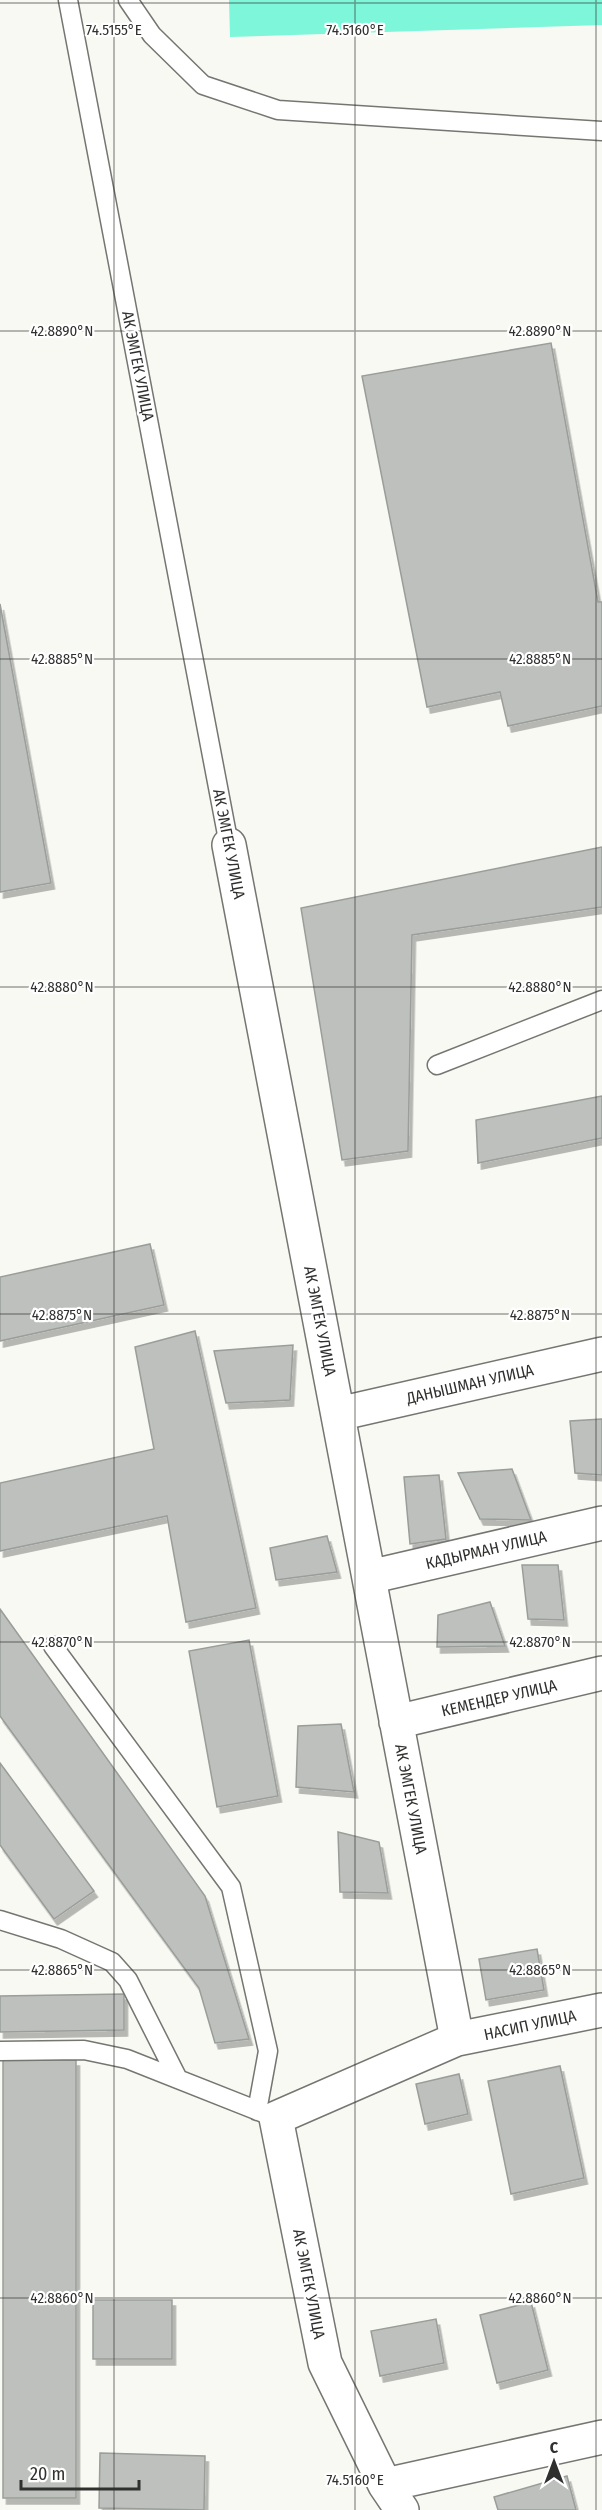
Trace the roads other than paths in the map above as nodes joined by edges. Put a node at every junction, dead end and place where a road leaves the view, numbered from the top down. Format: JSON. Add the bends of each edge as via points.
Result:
{"nodes":[{"id":1,"x":68,"y":0,"type":"edge"},
{"id":2,"x":128,"y":0,"type":"edge"},
{"id":3,"x":602,"y":132,"type":"edge"},
{"id":4,"x":229,"y":845,"type":"joint"},
{"id":5,"x":602,"y":1000,"type":"edge"},
{"id":6,"x":437,"y":1065,"type":"dead end"},
{"id":7,"x":602,"y":1354,"type":"edge"},
{"id":8,"x":338,"y":1414,"type":"junction"},
{"id":9,"x":602,"y":1522,"type":"edge"},
{"id":10,"x":369,"y":1577,"type":"junction"},
{"id":11,"x":53,"y":1646,"type":"dead end"},
{"id":12,"x":602,"y":1673,"type":"edge"},
{"id":13,"x":396,"y":1722,"type":"junction"},
{"id":14,"x":0,"y":1920,"type":"edge"},
{"id":15,"x":602,"y":2010,"type":"edge"},
{"id":16,"x":457,"y":2039,"type":"junction"},
{"id":17,"x":0,"y":2051,"type":"edge"},
{"id":18,"x":178,"y":2079,"type":"junction"},
{"id":19,"x":266,"y":2115,"type":"junction"},
{"id":20,"x":602,"y":2437,"type":"edge"},
{"id":21,"x":394,"y":2498,"type":"edge"}],
"edges":[{"from":1,"to":4,"type":"lane","name":"АК ЭМГЕК УЛИЦА"},
{"from":2,"to":3,"type":"lane","via":[[152,35],[203,85],[278,110]]},
{"from":4,"to":8,"type":"street","name":"АК ЭМГЕК УЛИЦА"},
{"from":5,"to":6,"type":"lane"},
{"from":7,"to":8,"type":"street","name":"ДАНЫШМАН УЛИЦА"},
{"from":8,"to":10,"type":"street","name":"АК ЭМГЕК УЛИЦА"},
{"from":9,"to":10,"type":"street","name":"КАДЫРМАН УЛИЦА"},
{"from":10,"to":13,"type":"street","name":"АК ЭМГЕК УЛИЦА"},
{"from":11,"to":19,"type":"lane","via":[[231,1887],[268,2051]]},
{"from":12,"to":13,"type":"street","name":"КЕМЕНДЕР УЛИЦА"},
{"from":13,"to":16,"type":"street","name":"АК ЭМГЕК УЛИЦА"},
{"from":14,"to":18,"type":"lane","via":[[62,1938],[112,1962],[128,1980]]},
{"from":15,"to":16,"type":"street","name":"НАСИП УЛИЦА"},
{"from":16,"to":19,"type":"street"},
{"from":17,"to":18,"type":"lane","via":[[84,2050],[128,2059]]},
{"from":18,"to":19,"type":"lane"},
{"from":19,"to":21,"type":"street","name":"АК ЭМГЕК УЛИЦА","via":[[325,2363]]},
{"from":20,"to":21,"type":"street"}]}
